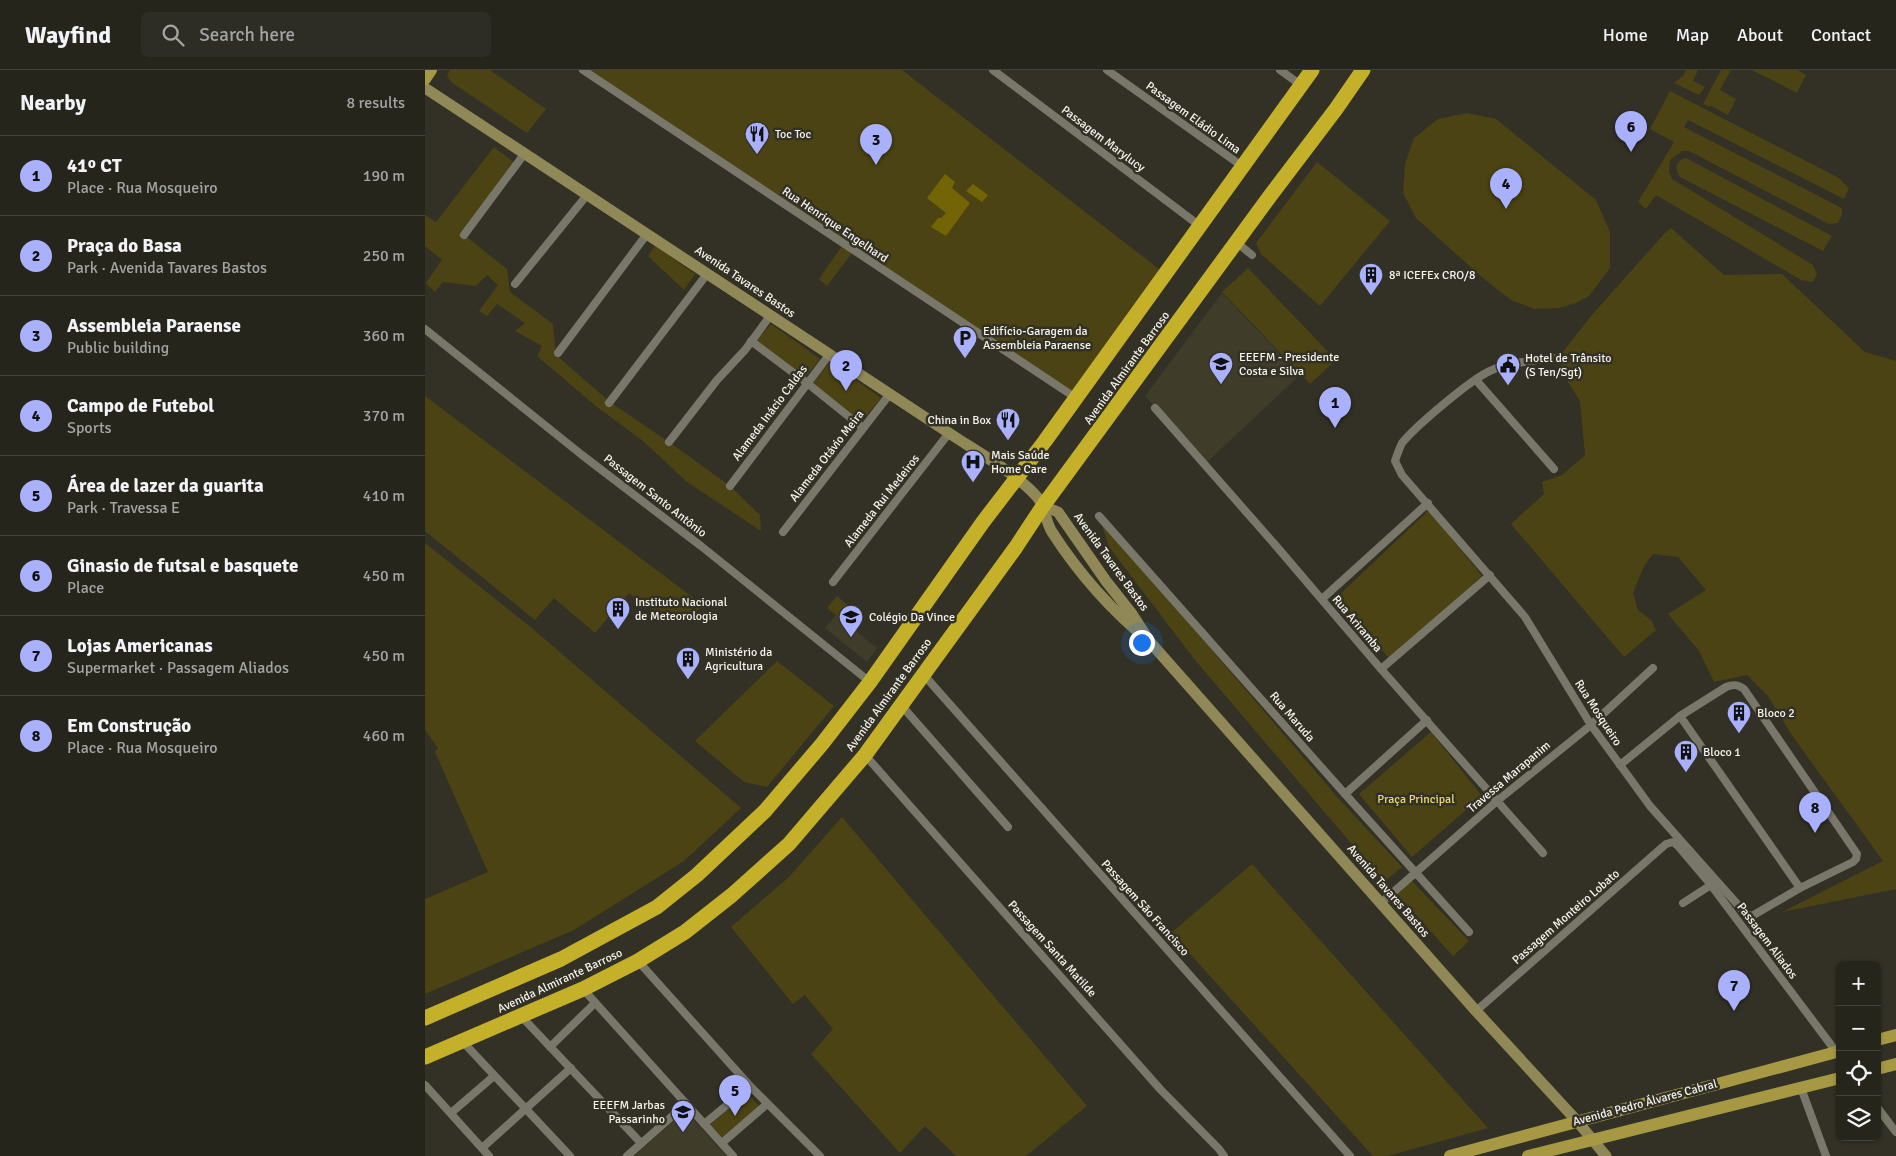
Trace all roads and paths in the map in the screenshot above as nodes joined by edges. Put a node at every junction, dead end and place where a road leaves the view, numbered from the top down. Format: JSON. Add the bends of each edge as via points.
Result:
{"nodes":[{"id":1,"x":431,"y":70,"type":"edge"},
{"id":2,"x":583,"y":70,"type":"edge"},
{"id":3,"x":993,"y":70,"type":"edge"},
{"id":4,"x":1107,"y":70,"type":"edge"},
{"id":5,"x":1280,"y":70,"type":"edge"},
{"id":6,"x":1312,"y":70,"type":"edge"},
{"id":7,"x":1363,"y":70,"type":"edge"},
{"id":8,"x":425,"y":79,"type":"edge"},
{"id":9,"x":1301,"y":85,"type":"junction"},
{"id":10,"x":425,"y":88,"type":"edge"},
{"id":11,"x":525,"y":153,"type":"junction"},
{"id":12,"x":1242,"y":166,"type":"junction"},
{"id":13,"x":587,"y":195,"type":"junction"},
{"id":14,"x":1200,"y":226,"type":"junction"},
{"id":15,"x":647,"y":234,"type":"junction"},
{"id":16,"x":464,"y":235,"type":"dead end"},
{"id":17,"x":1236,"y":242,"type":"junction"},
{"id":18,"x":1252,"y":255,"type":"dead end"},
{"id":19,"x":707,"y":274,"type":"junction"},
{"id":20,"x":515,"y":284,"type":"dead end"},
{"id":21,"x":770,"y":316,"type":"junction"},
{"id":22,"x":425,"y":329,"type":"edge"},
{"id":23,"x":751,"y":341,"type":"junction"},
{"id":24,"x":558,"y":353,"type":"dead end"},
{"id":25,"x":829,"y":355,"type":"junction"},
{"id":26,"x":1553,"y":358,"type":"dead end"},
{"id":27,"x":1477,"y":380,"type":"junction"},
{"id":28,"x":807,"y":383,"type":"junction"},
{"id":29,"x":889,"y":394,"type":"junction"},
{"id":30,"x":1076,"y":398,"type":"junction"},
{"id":31,"x":609,"y":403,"type":"dead end"},
{"id":32,"x":1155,"y":408,"type":"dead end"},
{"id":33,"x":863,"y":428,"type":"junction"},
{"id":34,"x":949,"y":433,"type":"junction"},
{"id":35,"x":669,"y":442,"type":"dead end"},
{"id":36,"x":1554,"y":469,"type":"dead end"},
{"id":37,"x":1016,"y":479,"type":"junction"},
{"id":38,"x":730,"y":486,"type":"dead end"},
{"id":39,"x":1428,"y":503,"type":"junction"},
{"id":40,"x":1043,"y":506,"type":"junction"},
{"id":41,"x":1099,"y":516,"type":"dead end"},
{"id":42,"x":783,"y":532,"type":"dead end"},
{"id":43,"x":1490,"y":575,"type":"junction"},
{"id":44,"x":833,"y":582,"type":"dead end"},
{"id":45,"x":1321,"y":599,"type":"junction"},
{"id":46,"x":1151,"y":642,"type":"junction"},
{"id":47,"x":1653,"y":668,"type":"dead end"},
{"id":48,"x":1381,"y":669,"type":"junction"},
{"id":49,"x":923,"y":674,"type":"junction"},
{"id":50,"x":870,"y":682,"type":"junction"},
{"id":51,"x":901,"y":705,"type":"junction"},
{"id":52,"x":1681,"y":716,"type":"junction"},
{"id":53,"x":1427,"y":720,"type":"junction"},
{"id":54,"x":1591,"y":725,"type":"junction"},
{"id":55,"x":865,"y":755,"type":"junction"},
{"id":56,"x":1620,"y":766,"type":"junction"},
{"id":57,"x":1345,"y":794,"type":"junction"},
{"id":58,"x":1497,"y":800,"type":"junction"},
{"id":59,"x":1008,"y":827,"type":"dead end"},
{"id":60,"x":1673,"y":842,"type":"joint"},
{"id":61,"x":1543,"y":853,"type":"dead end"},
{"id":62,"x":1415,"y":872,"type":"junction"},
{"id":63,"x":1711,"y":885,"type":"junction"},
{"id":64,"x":1800,"y":888,"type":"junction"},
{"id":65,"x":1381,"y":903,"type":"junction"},
{"id":66,"x":1683,"y":903,"type":"dead end"},
{"id":67,"x":1469,"y":932,"type":"dead end"},
{"id":68,"x":638,"y":961,"type":"junction"},
{"id":69,"x":583,"y":989,"type":"junction"},
{"id":70,"x":595,"y":1003,"type":"junction"},
{"id":71,"x":1476,"y":1011,"type":"junction"},
{"id":72,"x":521,"y":1016,"type":"junction"},
{"id":73,"x":425,"y":1018,"type":"edge"},
{"id":74,"x":1896,"y":1035,"type":"edge"},
{"id":75,"x":1881,"y":1039,"type":"edge"},
{"id":76,"x":463,"y":1042,"type":"junction"},
{"id":77,"x":550,"y":1047,"type":"junction"},
{"id":78,"x":1837,"y":1051,"type":"edge"},
{"id":79,"x":1836,"y":1055,"type":"edge"},
{"id":80,"x":425,"y":1057,"type":"edge"},
{"id":81,"x":1896,"y":1064,"type":"edge"},
{"id":82,"x":1881,"y":1067,"type":"edge"},
{"id":83,"x":571,"y":1068,"type":"junction"},
{"id":84,"x":494,"y":1076,"type":"junction"},
{"id":85,"x":1836,"y":1079,"type":"edge"},
{"id":86,"x":425,"y":1085,"type":"edge"},
{"id":87,"x":750,"y":1086,"type":"junction"},
{"id":88,"x":1801,"y":1088,"type":"junction"},
{"id":89,"x":686,"y":1104,"type":"junction"},
{"id":90,"x":767,"y":1104,"type":"junction"},
{"id":91,"x":527,"y":1108,"type":"junction"},
{"id":92,"x":1881,"y":1112,"type":"edge"},
{"id":93,"x":451,"y":1113,"type":"junction"},
{"id":94,"x":1577,"y":1121,"type":"junction"},
{"id":95,"x":704,"y":1124,"type":"junction"},
{"id":96,"x":1896,"y":1132,"type":"edge"},
{"id":97,"x":1591,"y":1140,"type":"junction"},
{"id":98,"x":641,"y":1143,"type":"junction"},
{"id":99,"x":723,"y":1143,"type":"junction"},
{"id":100,"x":482,"y":1148,"type":"junction"},
{"id":101,"x":489,"y":1156,"type":"edge"},
{"id":102,"x":569,"y":1156,"type":"edge"},
{"id":103,"x":627,"y":1156,"type":"edge"},
{"id":104,"x":733,"y":1156,"type":"edge"},
{"id":105,"x":820,"y":1156,"type":"edge"},
{"id":106,"x":1224,"y":1156,"type":"edge"},
{"id":107,"x":1350,"y":1156,"type":"edge"},
{"id":108,"x":1450,"y":1156,"type":"edge"},
{"id":109,"x":1528,"y":1156,"type":"edge"},
{"id":110,"x":1606,"y":1156,"type":"edge"},
{"id":111,"x":1826,"y":1156,"type":"edge"}],
"edges":[{"from":1,"to":8,"type":"main road"},
{"from":2,"to":30,"type":"street","name":"Rua Henrique Engelhard"},
{"from":3,"to":14,"type":"street","name":"Passagem Marylucy"},
{"from":4,"to":12,"type":"street","name":"Passagem Eládio Lima"},
{"from":5,"to":9,"type":"street"},
{"from":6,"to":9,"type":"highway","name":"Avenida Almirante Barroso"},
{"from":7,"to":17,"type":"highway","name":"Avenida Almirante Barroso"},
{"from":9,"to":12,"type":"highway","name":"Avenida Almirante Barroso"},
{"from":10,"to":11,"type":"main road","name":"Avenida Tavares Bastos"},
{"from":11,"to":13,"type":"main road","name":"Avenida Tavares Bastos"},
{"from":11,"to":16,"type":"street"},
{"from":12,"to":14,"type":"highway","name":"Avenida Almirante Barroso"},
{"from":13,"to":15,"type":"main road","name":"Avenida Tavares Bastos"},
{"from":13,"to":20,"type":"street"},
{"from":14,"to":30,"type":"highway","name":"Avenida Almirante Barroso"},
{"from":15,"to":19,"type":"main road","name":"Avenida Tavares Bastos"},
{"from":15,"to":24,"type":"street"},
{"from":17,"to":18,"type":"street"},
{"from":17,"to":40,"type":"highway","name":"Avenida Almirante Barroso"},
{"from":19,"to":21,"type":"main road","name":"Avenida Tavares Bastos"},
{"from":19,"to":31,"type":"street"},
{"from":21,"to":23,"type":"street"},
{"from":21,"to":25,"type":"main road","name":"Avenida Tavares Bastos"},
{"from":22,"to":50,"type":"street","name":"Passagem Santo Antônio"},
{"from":23,"to":28,"type":"street"},
{"from":23,"to":35,"type":"street"},
{"from":25,"to":28,"type":"street","name":"Alameda Inácio Caldas"},
{"from":25,"to":29,"type":"main road","name":"Avenida Tavares Bastos"},
{"from":26,"to":27,"type":"street","name":"Rua Mosqueiro","via":[[1493,369]]},
{"from":27,"to":36,"type":"street"},
{"from":27,"to":39,"type":"street","name":"Rua Mosqueiro","via":[[1408,436],[1398,452],[1395,461],[1402,475]]},
{"from":28,"to":33,"type":"street"},
{"from":28,"to":38,"type":"street","name":"Alameda Inácio Caldas"},
{"from":29,"to":33,"type":"street","name":"Alameda Otávio Meira"},
{"from":29,"to":34,"type":"main road","name":"Avenida Tavares Bastos"},
{"from":30,"to":37,"type":"highway","name":"Avenida Almirante Barroso"},
{"from":32,"to":45,"type":"street","name":"Rua Ariramba"},
{"from":33,"to":42,"type":"street","name":"Alameda Otávio Meira"},
{"from":34,"to":37,"type":"main road","name":"Avenida Tavares Bastos"},
{"from":34,"to":44,"type":"street","name":"Alameda Rui Medeiros"},
{"from":37,"to":40,"type":"main road","name":"Avenida Tavares Bastos"},
{"from":37,"to":50,"type":"highway","name":"Avenida Almirante Barroso"},
{"from":39,"to":43,"type":"street","name":"Rua Mosqueiro"},
{"from":39,"to":45,"type":"street"},
{"from":40,"to":46,"type":"main road","name":"Avenida Tavares Bastos","via":[[1058,512]]},
{"from":40,"to":46,"type":"main road","name":"Avenida Tavares Bastos","via":[[1049,526],[1066,553],[1126,623]]},
{"from":40,"to":49,"type":"highway","name":"Avenida Almirante Barroso"},
{"from":41,"to":57,"type":"street","name":"Rua Maruda"},
{"from":43,"to":48,"type":"street"},
{"from":43,"to":54,"type":"street","name":"Rua Mosqueiro","via":[[1525,617]]},
{"from":45,"to":48,"type":"street","name":"Rua Ariramba"},
{"from":46,"to":65,"type":"main road","name":"Avenida Tavares Bastos"},
{"from":47,"to":54,"type":"street","name":"Travessa Marapanim"},
{"from":48,"to":53,"type":"street","name":"Rua Ariramba"},
{"from":49,"to":51,"type":"highway","name":"Avenida Almirante Barroso"},
{"from":49,"to":107,"type":"street","name":"Passagem São Francisco"},
{"from":50,"to":73,"type":"highway","name":"Avenida Almirante Barroso","via":[[765,811],[697,875],[657,907],[561,959]]},
{"from":51,"to":55,"type":"highway","name":"Avenida Almirante Barroso"},
{"from":51,"to":59,"type":"street"},
{"from":52,"to":56,"type":"street"},
{"from":52,"to":64,"type":"street"},
{"from":52,"to":64,"type":"street","via":[[1732,684],[1744,689],[1857,854],[1853,862]]},
{"from":53,"to":57,"type":"street"},
{"from":53,"to":58,"type":"street","name":"Rua Ariramba"},
{"from":54,"to":56,"type":"street","name":"Rua Mosqueiro"},
{"from":54,"to":58,"type":"street","name":"Travessa Marapanim"},
{"from":55,"to":68,"type":"highway","name":"Avenida Almirante Barroso","via":[[789,844],[703,919]]},
{"from":55,"to":106,"type":"street","name":"Passagem Santa Matilde"},
{"from":56,"to":64,"type":"street","name":"Rua Mosqueiro","via":[[1649,806],[1747,914],[1752,916]]},
{"from":57,"to":62,"type":"street","name":"Rua Maruda"},
{"from":58,"to":61,"type":"street","name":"Rua Ariramba"},
{"from":58,"to":62,"type":"street","name":"Travessa Marapanim"},
{"from":60,"to":63,"type":"street","name":"Passagem Aliados"},
{"from":60,"to":71,"type":"street","name":"Passagem Monteiro Lobato","via":[[1666,844]]},
{"from":62,"to":65,"type":"street","name":"Travessa Marapanim"},
{"from":62,"to":67,"type":"street","name":"Rua Maruda"},
{"from":63,"to":66,"type":"street"},
{"from":63,"to":78,"type":"street","name":"Passagem Aliados"},
{"from":65,"to":71,"type":"main road","name":"Avenida Tavares Bastos"},
{"from":68,"to":69,"type":"highway","name":"Avenida Almirante Barroso"},
{"from":68,"to":87,"type":"street"},
{"from":69,"to":70,"type":"street"},
{"from":69,"to":72,"type":"highway","name":"Avenida Almirante Barroso"},
{"from":70,"to":77,"type":"street"},
{"from":70,"to":89,"type":"street"},
{"from":71,"to":94,"type":"main road","name":"Avenida Tavares Bastos"},
{"from":72,"to":76,"type":"highway","name":"Avenida Almirante Barroso"},
{"from":72,"to":77,"type":"street"},
{"from":74,"to":75,"type":"main road"},
{"from":76,"to":80,"type":"highway","name":"Avenida Almirante Barroso"},
{"from":76,"to":84,"type":"street"},
{"from":77,"to":83,"type":"street"},
{"from":79,"to":94,"type":"main road","name":"Avenida Pedro Álvares Cabral"},
{"from":81,"to":82,"type":"main road"},
{"from":83,"to":91,"type":"street"},
{"from":83,"to":98,"type":"street"},
{"from":84,"to":91,"type":"street"},
{"from":84,"to":93,"type":"street"},
{"from":85,"to":88,"type":"main road","name":"Avenida Pedro Álvares Cabral"},
{"from":86,"to":93,"type":"street"},
{"from":87,"to":90,"type":"street"},
{"from":87,"to":95,"type":"street"},
{"from":88,"to":97,"type":"main road","name":"Avenida Pedro Álvares Cabral"},
{"from":88,"to":111,"type":"street"},
{"from":89,"to":95,"type":"street"},
{"from":89,"to":98,"type":"street"},
{"from":90,"to":99,"type":"street"},
{"from":90,"to":105,"type":"street"},
{"from":91,"to":100,"type":"street"},
{"from":91,"to":102,"type":"street"},
{"from":92,"to":96,"type":"street"},
{"from":93,"to":100,"type":"street"},
{"from":94,"to":97,"type":"main road","name":"Avenida Tavares Bastos"},
{"from":94,"to":108,"type":"main road","name":"Avenida Pedro Álvares Cabral"},
{"from":95,"to":99,"type":"street"},
{"from":97,"to":109,"type":"main road","name":"Avenida Pedro Álvares Cabral"},
{"from":97,"to":110,"type":"main road","name":"Avenida Tavares Bastos"},
{"from":98,"to":103,"type":"street"},
{"from":99,"to":104,"type":"street"},
{"from":100,"to":101,"type":"street"}]}
